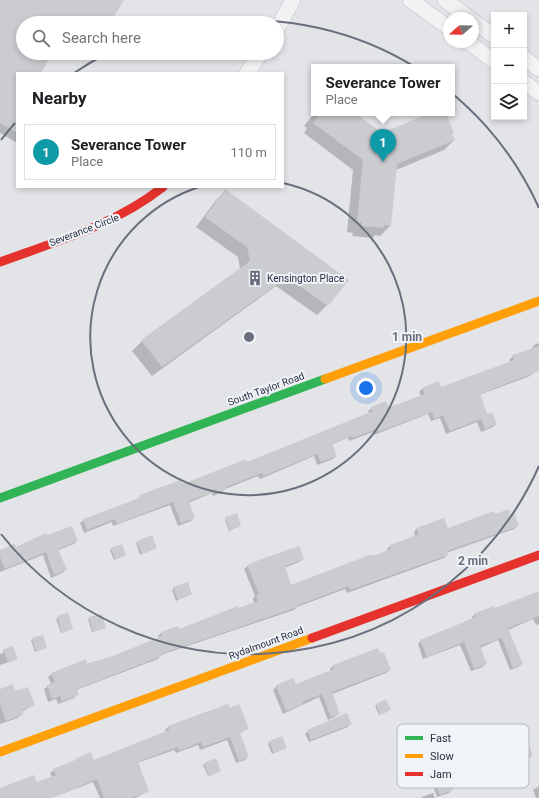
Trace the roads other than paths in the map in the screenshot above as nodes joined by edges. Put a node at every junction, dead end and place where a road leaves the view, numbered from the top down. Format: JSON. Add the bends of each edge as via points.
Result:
{"nodes":[{"id":1,"x":293,"y":0,"type":"edge"},
{"id":2,"x":410,"y":0,"type":"edge"},
{"id":3,"x":445,"y":0,"type":"edge"},
{"id":4,"x":462,"y":12,"type":"edge"},
{"id":5,"x":284,"y":16,"type":"edge"},
{"id":6,"x":443,"y":24,"type":"edge"},
{"id":7,"x":479,"y":25,"type":"edge"},
{"id":8,"x":491,"y":34,"type":"edge"},
{"id":9,"x":476,"y":48,"type":"edge"},
{"id":10,"x":491,"y":59,"type":"edge"},
{"id":11,"x":255,"y":60,"type":"edge"},
{"id":12,"x":527,"y":60,"type":"edge"},
{"id":13,"x":539,"y":68,"type":"edge"},
{"id":14,"x":248,"y":72,"type":"edge"},
{"id":15,"x":527,"y":84,"type":"edge"},
{"id":16,"x":539,"y":93,"type":"edge"},
{"id":17,"x":162,"y":188,"type":"edge"},
{"id":18,"x":0,"y":262,"type":"edge"},
{"id":19,"x":539,"y":301,"type":"edge"},
{"id":20,"x":0,"y":498,"type":"edge"},
{"id":21,"x":539,"y":555,"type":"edge"},
{"id":22,"x":0,"y":752,"type":"edge"}],
"edges":[{"from":1,"to":5,"type":"street"},
{"from":2,"to":6,"type":"street"},
{"from":3,"to":4,"type":"street"},
{"from":7,"to":8,"type":"street"},
{"from":9,"to":10,"type":"street"},
{"from":11,"to":14,"type":"street"},
{"from":12,"to":13,"type":"street"},
{"from":15,"to":16,"type":"street"},
{"from":17,"to":18,"type":"street","name":"Severance Circle","via":[[120,216]]},
{"from":19,"to":20,"type":"street","name":"South Taylor Road"},
{"from":21,"to":22,"type":"street","name":"Rydalmount Road"}]}
